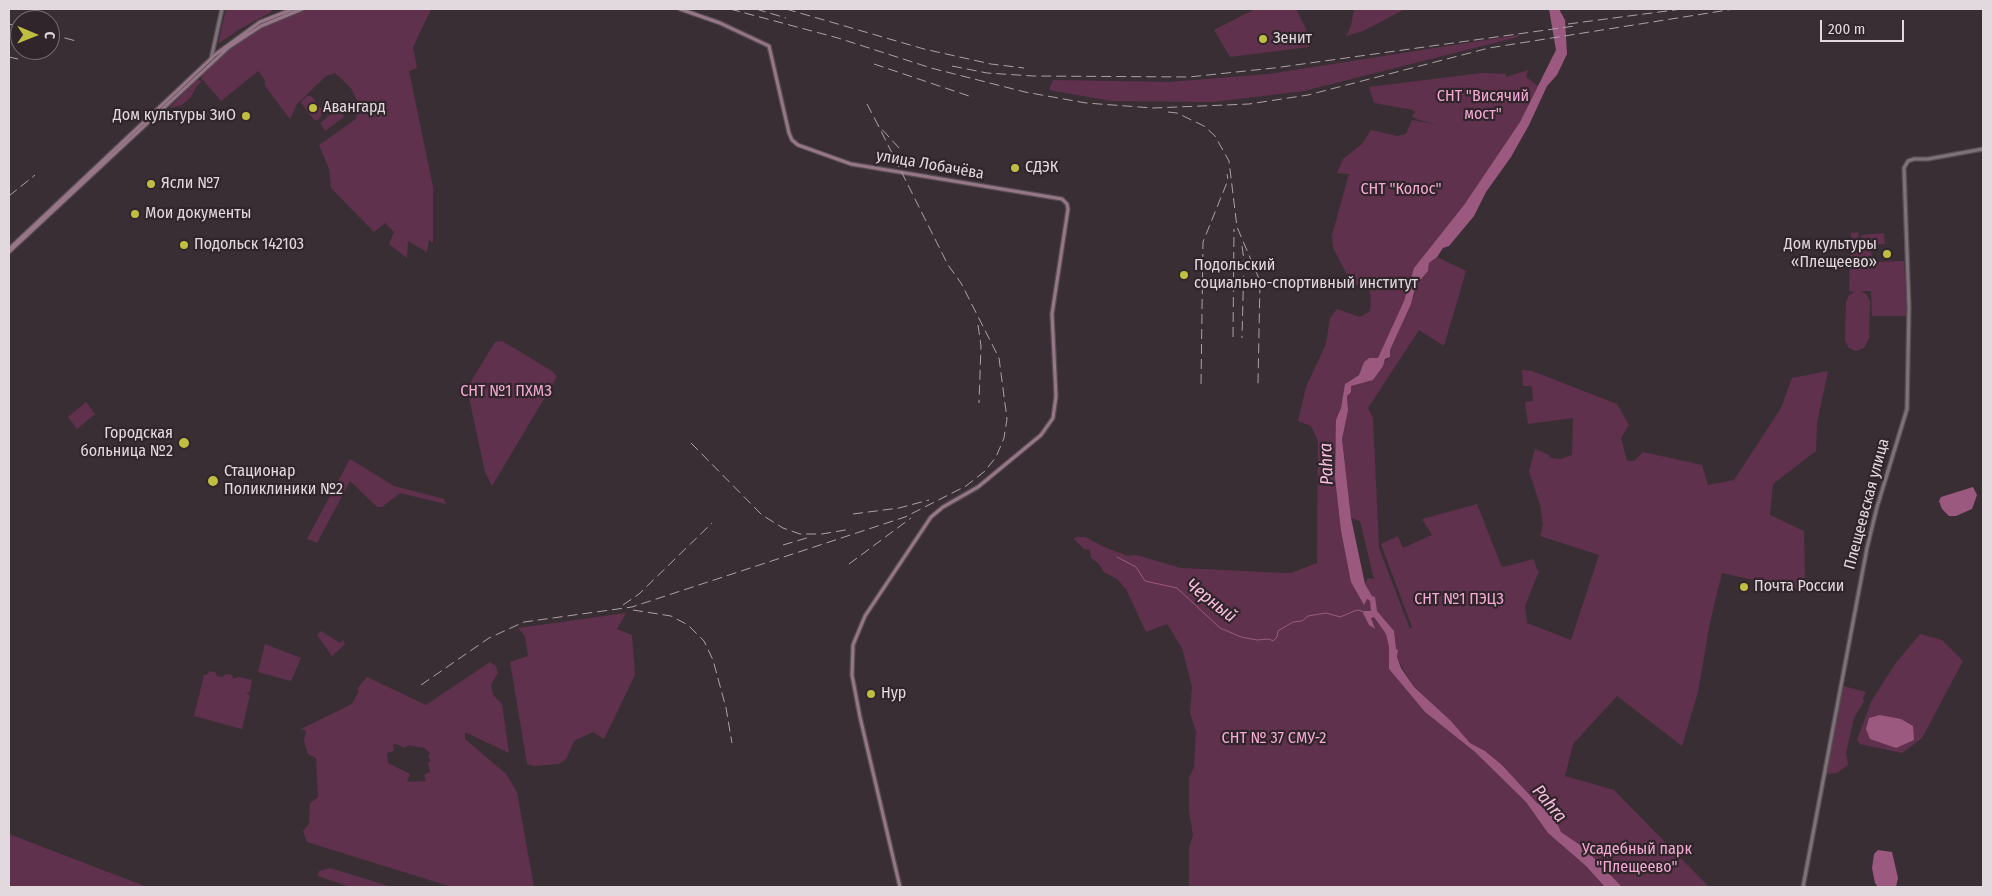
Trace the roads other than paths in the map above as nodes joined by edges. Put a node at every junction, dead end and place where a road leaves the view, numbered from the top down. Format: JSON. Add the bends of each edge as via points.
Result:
{"nodes":[{"id":1,"x":222,"y":9,"type":"edge"},
{"id":2,"x":293,"y":9,"type":"edge"},
{"id":3,"x":302,"y":9,"type":"edge"},
{"id":4,"x":680,"y":9,"type":"edge"},
{"id":5,"x":214,"y":41,"type":"junction"},
{"id":6,"x":222,"y":49,"type":"junction"},
{"id":7,"x":211,"y":59,"type":"junction"},
{"id":8,"x":1983,"y":149,"type":"edge"},
{"id":9,"x":9,"y":250,"type":"edge"},
{"id":10,"x":900,"y":887,"type":"edge"},
{"id":11,"x":1804,"y":887,"type":"edge"}],
"edges":[{"from":1,"to":5,"type":"street"},
{"from":2,"to":6,"type":"main road","via":[[260,22]]},
{"from":3,"to":9,"type":"main road","via":[[261,26],[229,47]]},
{"from":4,"to":10,"type":"main road","name":"улица Лобачёва","via":[[769,46],[792,140],[798,145],[851,164],[1062,200],[1067,204],[1052,314],[1056,396],[1053,418],[1041,435],[978,487],[930,518],[866,616],[853,645],[852,675],[860,717]]},
{"from":5,"to":6,"type":"street","via":[[216,47]]},
{"from":5,"to":7,"type":"street"},
{"from":6,"to":7,"type":"main road"},
{"from":7,"to":9,"type":"main road"},
{"from":8,"to":11,"type":"street","name":"Плещеевская улица","via":[[1914,159],[1908,161],[1904,172],[1910,307],[1907,409],[1866,548]]}]}
